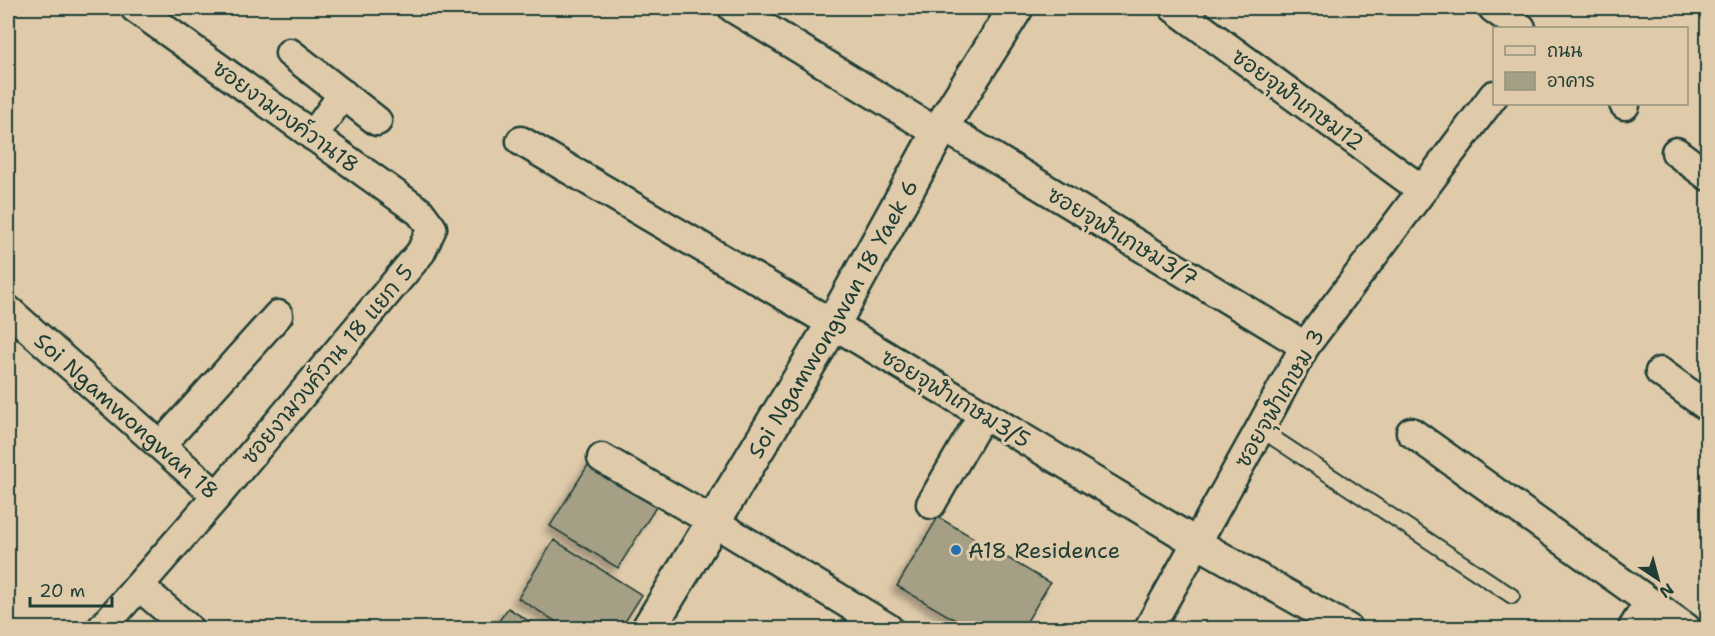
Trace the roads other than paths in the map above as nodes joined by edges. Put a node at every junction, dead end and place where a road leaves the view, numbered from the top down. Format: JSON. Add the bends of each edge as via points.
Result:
{"nodes":[{"id":1,"x":135,"y":8,"type":"edge"},
{"id":2,"x":733,"y":8,"type":"edge"},
{"id":3,"x":1016,"y":8,"type":"edge"},
{"id":4,"x":1174,"y":8,"type":"edge"},
{"id":5,"x":1493,"y":8,"type":"edge"},
{"id":6,"x":165,"y":16,"type":"edge"},
{"id":7,"x":1520,"y":27,"type":"edge"},
{"id":8,"x":290,"y":52,"type":"dead end"},
{"id":9,"x":343,"y":94,"type":"junction"},
{"id":10,"x":1493,"y":96,"type":"edge"},
{"id":11,"x":378,"y":121,"type":"dead end"},
{"id":12,"x":940,"y":129,"type":"junction"},
{"id":13,"x":313,"y":136,"type":"junction"},
{"id":14,"x":521,"y":141,"type":"dead end"},
{"id":15,"x":1676,"y":152,"type":"dead end"},
{"id":16,"x":1707,"y":176,"type":"edge"},
{"id":17,"x":1422,"y":190,"type":"junction"},
{"id":18,"x":432,"y":228,"type":"joint"},
{"id":19,"x":8,"y":310,"type":"edge"},
{"id":20,"x":278,"y":315,"type":"dead end"},
{"id":21,"x":833,"y":324,"type":"junction"},
{"id":22,"x":1305,"y":346,"type":"junction"},
{"id":23,"x":1660,"y":372,"type":"dead end"},
{"id":24,"x":1707,"y":407,"type":"edge"},
{"id":25,"x":983,"y":414,"type":"junction"},
{"id":26,"x":1260,"y":429,"type":"junction"},
{"id":27,"x":1411,"y":432,"type":"dead end"},
{"id":28,"x":161,"y":445,"type":"junction"},
{"id":29,"x":602,"y":458,"type":"dead end"},
{"id":30,"x":217,"y":496,"type":"junction"},
{"id":31,"x":931,"y":504,"type":"dead end"},
{"id":32,"x":712,"y":521,"type":"junction"},
{"id":33,"x":1197,"y":543,"type":"junction"},
{"id":34,"x":139,"y":586,"type":"junction"},
{"id":35,"x":1512,"y":596,"type":"dead end"},
{"id":36,"x":1649,"y":602,"type":"junction"},
{"id":37,"x":102,"y":628,"type":"edge"},
{"id":38,"x":188,"y":628,"type":"edge"},
{"id":39,"x":649,"y":628,"type":"edge"},
{"id":40,"x":888,"y":628,"type":"edge"},
{"id":41,"x":1149,"y":628,"type":"edge"},
{"id":42,"x":1347,"y":628,"type":"edge"},
{"id":43,"x":1633,"y":628,"type":"edge"},
{"id":44,"x":1686,"y":628,"type":"edge"}],
"edges":[{"from":1,"to":6,"type":"street","name":"ซอยงามวงค์วาน18"},
{"from":2,"to":12,"type":"street","name":"ซอยจุฬาเกษม3/7"},
{"from":3,"to":12,"type":"street","name":"Soi Ngamwongwan 18 Yaek 6"},
{"from":4,"to":17,"type":"street","name":"ซอยจุฬาเกษม12"},
{"from":5,"to":7,"type":"street"},
{"from":6,"to":13,"type":"street","name":"ซอยงามวงค์วาน18"},
{"from":8,"to":9,"type":"street"},
{"from":9,"to":11,"type":"street"},
{"from":9,"to":13,"type":"street"},
{"from":10,"to":17,"type":"street","name":"ซอยจุฬาเกษม 3"},
{"from":12,"to":21,"type":"street","name":"Soi Ngamwongwan 18 Yaek 6"},
{"from":12,"to":22,"type":"street","name":"ซอยจุฬาเกษม3/7"},
{"from":13,"to":18,"type":"street","name":"ซอยงามวงค์วาน18","via":[[420,212]]},
{"from":14,"to":21,"type":"street","name":"ซอยจุฬาเกษม3/5"},
{"from":15,"to":16,"type":"street"},
{"from":17,"to":22,"type":"street","name":"ซอยจุฬาเกษม 3"},
{"from":18,"to":30,"type":"street","name":"ซอยงามวงค์วาน 18 แยก 5","via":[[421,252]]},
{"from":19,"to":28,"type":"street","name":"Soi Ngamwongwan 18"},
{"from":20,"to":28,"type":"street"},
{"from":21,"to":25,"type":"street","name":"ซอยจุฬาเกษม3/5"},
{"from":21,"to":32,"type":"street","name":"Soi Ngamwongwan 18 Yaek 6"},
{"from":22,"to":26,"type":"street","name":"ซอยจุฬาเกษม 3"},
{"from":23,"to":24,"type":"street"},
{"from":25,"to":31,"type":"street"},
{"from":25,"to":33,"type":"street","name":"ซอยจุฬาเกษม3/5"},
{"from":26,"to":33,"type":"street","name":"ซอยจุฬาเกษม 3"},
{"from":26,"to":35,"type":"lane"},
{"from":27,"to":36,"type":"street"},
{"from":28,"to":30,"type":"street","name":"Soi Ngamwongwan 18"},
{"from":29,"to":32,"type":"street"},
{"from":30,"to":34,"type":"street","name":"Soi Ngamwongwan 18"},
{"from":32,"to":39,"type":"street","name":"Soi Ngamwongwan 18 Yaek 6"},
{"from":32,"to":40,"type":"street"},
{"from":33,"to":41,"type":"street","name":"ซอยจุฬาเกษม 3"},
{"from":33,"to":42,"type":"street","name":"ซอยจุฬาเกษม3/5"},
{"from":34,"to":37,"type":"street"},
{"from":34,"to":38,"type":"street"},
{"from":36,"to":43,"type":"street"},
{"from":36,"to":44,"type":"street"}]}
